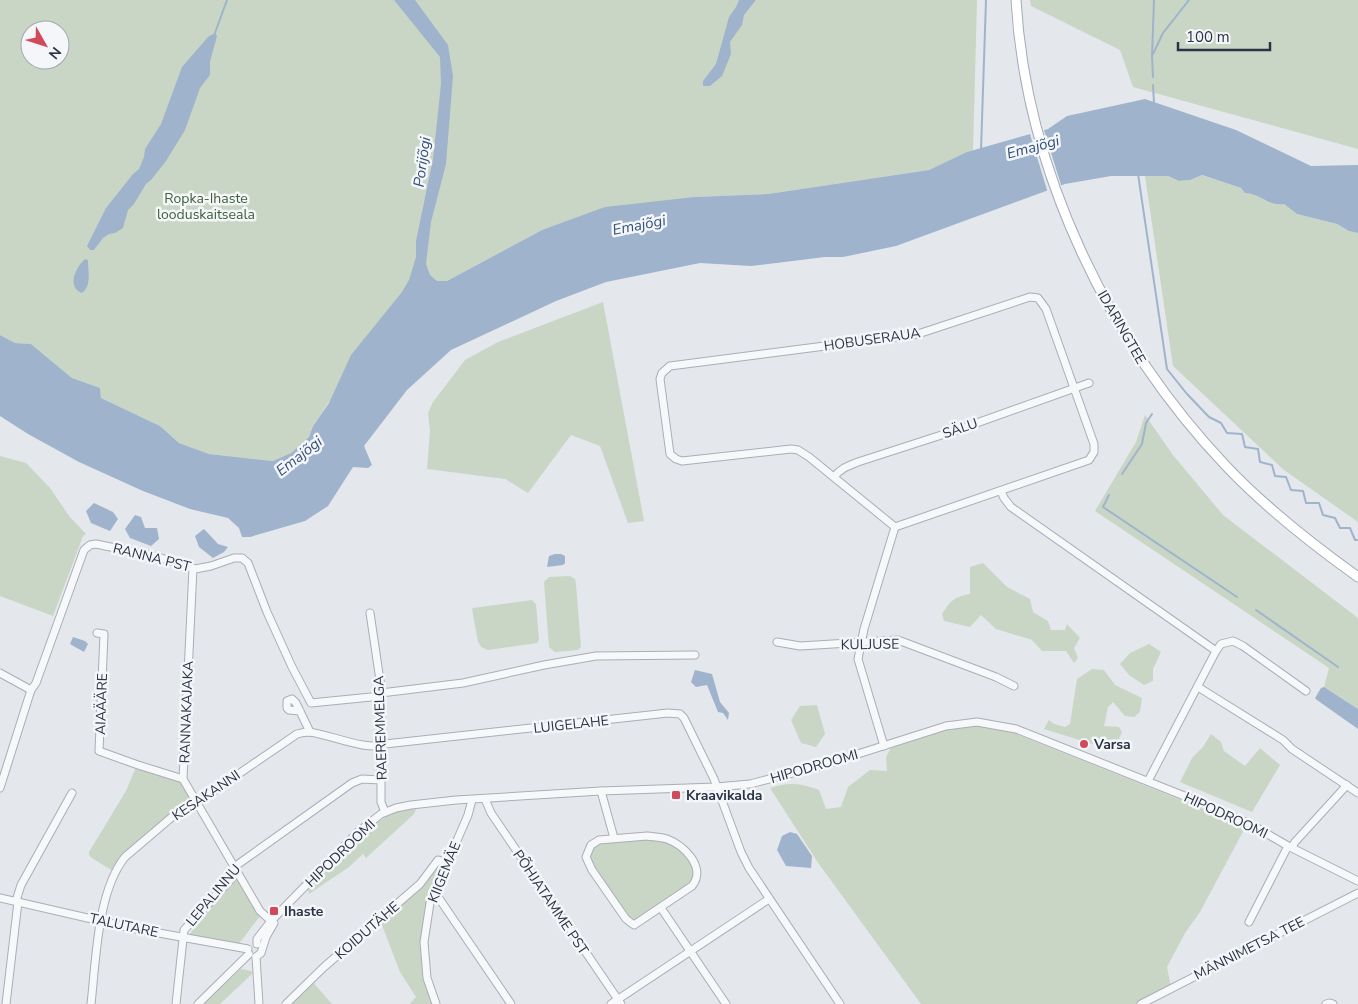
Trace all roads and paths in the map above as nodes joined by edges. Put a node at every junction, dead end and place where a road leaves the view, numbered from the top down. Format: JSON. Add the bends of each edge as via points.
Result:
{"nodes":[{"id":1,"x":1016,"y":0,"type":"edge"},
{"id":2,"x":1089,"y":383,"type":"dead end"},
{"id":3,"x":1074,"y":388,"type":"junction"},
{"id":4,"x":834,"y":477,"type":"junction"},
{"id":5,"x":1001,"y":492,"type":"junction"},
{"id":6,"x":895,"y":527,"type":"junction"},
{"id":7,"x":193,"y":568,"type":"junction"},
{"id":8,"x":1358,"y":577,"type":"edge"},
{"id":9,"x":370,"y":613,"type":"dead end"},
{"id":10,"x":97,"y":633,"type":"dead end"},
{"id":11,"x":777,"y":642,"type":"dead end"},
{"id":12,"x":861,"y":642,"type":"junction"},
{"id":13,"x":1216,"y":651,"type":"junction"},
{"id":14,"x":695,"y":655,"type":"dead end"},
{"id":15,"x":0,"y":673,"type":"edge"},
{"id":16,"x":1014,"y":686,"type":"dead end"},
{"id":17,"x":1198,"y":687,"type":"junction"},
{"id":18,"x":31,"y":690,"type":"junction"},
{"id":19,"x":1306,"y":691,"type":"dead end"},
{"id":20,"x":381,"y":694,"type":"junction"},
{"id":21,"x":300,"y":711,"type":"dead end"},
{"id":22,"x":310,"y":732,"type":"junction"},
{"id":23,"x":381,"y":746,"type":"junction"},
{"id":24,"x":884,"y":746,"type":"junction"},
{"id":25,"x":183,"y":779,"type":"junction"},
{"id":26,"x":381,"y":780,"type":"junction"},
{"id":27,"x":1148,"y":781,"type":"junction"},
{"id":28,"x":1346,"y":785,"type":"junction"},
{"id":29,"x":716,"y":787,"type":"junction"},
{"id":30,"x":0,"y":788,"type":"edge"},
{"id":31,"x":601,"y":791,"type":"junction"},
{"id":32,"x":72,"y":793,"type":"dead end"},
{"id":33,"x":1358,"y":793,"type":"edge"},
{"id":34,"x":472,"y":800,"type":"junction"},
{"id":35,"x":485,"y":800,"type":"junction"},
{"id":36,"x":197,"y":801,"type":"junction"},
{"id":37,"x":385,"y":812,"type":"junction"},
{"id":38,"x":614,"y":838,"type":"junction"},
{"id":39,"x":1290,"y":846,"type":"junction"},
{"id":40,"x":446,"y":863,"type":"junction"},
{"id":41,"x":237,"y":870,"type":"junction"},
{"id":42,"x":1358,"y":881,"type":"edge"},
{"id":43,"x":434,"y":891,"type":"junction"},
{"id":44,"x":1358,"y":893,"type":"edge"},
{"id":45,"x":0,"y":898,"type":"edge"},
{"id":46,"x":769,"y":899,"type":"junction"},
{"id":47,"x":17,"y":901,"type":"junction"},
{"id":48,"x":661,"y":908,"type":"junction"},
{"id":49,"x":277,"y":915,"type":"junction"},
{"id":50,"x":101,"y":920,"type":"junction"},
{"id":51,"x":271,"y":921,"type":"junction"},
{"id":52,"x":1249,"y":922,"type":"dead end"},
{"id":53,"x":184,"y":938,"type":"junction"},
{"id":54,"x":259,"y":946,"type":"junction"},
{"id":55,"x":690,"y":951,"type":"junction"},
{"id":56,"x":251,"y":953,"type":"junction"},
{"id":57,"x":619,"y":1002,"type":"edge"},
{"id":58,"x":6,"y":1004,"type":"edge"},
{"id":59,"x":91,"y":1004,"type":"edge"},
{"id":60,"x":176,"y":1004,"type":"edge"},
{"id":61,"x":198,"y":1004,"type":"edge"},
{"id":62,"x":260,"y":1004,"type":"edge"},
{"id":63,"x":286,"y":1004,"type":"edge"},
{"id":64,"x":436,"y":1004,"type":"edge"},
{"id":65,"x":510,"y":1004,"type":"edge"},
{"id":66,"x":611,"y":1004,"type":"edge"},
{"id":67,"x":726,"y":1004,"type":"edge"},
{"id":68,"x":840,"y":1004,"type":"edge"},
{"id":69,"x":1141,"y":1004,"type":"edge"},
{"id":70,"x":1326,"y":1004,"type":"edge"},
{"id":71,"x":1333,"y":1004,"type":"edge"}],
"edges":[{"from":1,"to":8,"type":"main road","name":"IDARINGTEE","via":[[1030,95],[1058,194],[1095,279],[1143,364],[1234,474],[1295,530]]},
{"from":2,"to":3,"type":"street","name":"SÄLU"},
{"from":3,"to":4,"type":"street","name":"SÄLU","via":[[858,462],[845,467]]},
{"from":3,"to":4,"type":"street","name":"HOBUSERAUA","via":[[1046,309],[1035,297],[921,333],[673,365],[662,373],[668,450],[676,459],[687,461],[791,449],[802,452]]},
{"from":3,"to":5,"type":"street","name":"HOBUSERAUA","via":[[1094,444],[1093,456]]},
{"from":4,"to":6,"type":"street","name":"HOBUSERAUA"},
{"from":5,"to":6,"type":"street","name":"HOBUSERAUA"},
{"from":5,"to":13,"type":"street","via":[[1011,506]]},
{"from":6,"to":12,"type":"street"},
{"from":7,"to":18,"type":"street","name":"RANNA PST","via":[[127,550],[90,545],[84,550]]},
{"from":7,"to":20,"type":"street","name":"RANNA PST","via":[[234,558],[242,558],[248,563],[266,612],[311,703]]},
{"from":7,"to":25,"type":"street","name":"RANNAKAJAKA"},
{"from":9,"to":20,"type":"street","name":"RAEREMMELGA"},
{"from":10,"to":25,"type":"street","name":"AIAÄÄRE","via":[[104,634],[99,751]]},
{"from":11,"to":12,"type":"street","name":"KULJUSE","via":[[800,646]]},
{"from":12,"to":16,"type":"street","name":"KULJUSE","via":[[898,640]]},
{"from":12,"to":24,"type":"street","via":[[858,659]]},
{"from":13,"to":17,"type":"street"},
{"from":13,"to":19,"type":"street","via":[[1221,644],[1233,640]]},
{"from":14,"to":20,"type":"street","via":[[596,656],[463,683]]},
{"from":15,"to":18,"type":"street"},
{"from":17,"to":27,"type":"street"},
{"from":17,"to":28,"type":"street","via":[[1283,740]]},
{"from":18,"to":30,"type":"street","name":"RANNA PST"},
{"from":20,"to":23,"type":"street","name":"RAEREMMELGA"},
{"from":21,"to":22,"type":"street"},
{"from":22,"to":23,"type":"street","via":[[363,745]]},
{"from":22,"to":36,"type":"street","name":"KESAKANNI","via":[[286,740]]},
{"from":23,"to":26,"type":"street","name":"RAEREMMELGA"},
{"from":23,"to":29,"type":"street","name":"LUIGELAHE","via":[[676,713],[684,718]]},
{"from":24,"to":27,"type":"street","name":"HIPODROOMI","via":[[946,726],[977,722],[993,724],[1016,729]]},
{"from":24,"to":29,"type":"street","name":"HIPODROOMI","via":[[793,774],[750,784]]},
{"from":25,"to":36,"type":"street","name":"RANNAKAJAKA"},
{"from":26,"to":37,"type":"street","name":"RAEREMMELGA","via":[[381,802]]},
{"from":26,"to":41,"type":"street","name":"LEPALINNU","via":[[362,779],[352,783],[237,865]]},
{"from":27,"to":39,"type":"street","name":"HIPODROOMI","via":[[1252,825]]},
{"from":28,"to":33,"type":"street"},
{"from":28,"to":39,"type":"street"},
{"from":29,"to":31,"type":"street","name":"HIPODROOMI"},
{"from":29,"to":46,"type":"street","via":[[741,852]]},
{"from":31,"to":35,"type":"street","name":"HIPODROOMI"},
{"from":31,"to":38,"type":"street"},
{"from":32,"to":47,"type":"street","via":[[21,885]]},
{"from":34,"to":35,"type":"street","name":"HIPODROOMI"},
{"from":34,"to":37,"type":"street","name":"HIPODROOMI","via":[[411,804]]},
{"from":34,"to":40,"type":"street","name":"KIIGEMÄE"},
{"from":35,"to":57,"type":"street","name":"PÕHJATAMME PST"},
{"from":36,"to":41,"type":"street","name":"RANNAKAJAKA"},
{"from":36,"to":50,"type":"street","name":"KESAKANNI","via":[[186,805],[119,864]]},
{"from":37,"to":49,"type":"street","name":"HIPODROOMI","via":[[358,832]]},
{"from":38,"to":48,"type":"street","via":[[647,836],[668,839],[690,856],[697,871],[695,882]]},
{"from":38,"to":48,"type":"street","via":[[591,845],[586,857],[592,870],[631,924],[638,924]]},
{"from":39,"to":42,"type":"street","name":"HIPODROOMI"},
{"from":39,"to":52,"type":"street"},
{"from":40,"to":43,"type":"street","name":"KIIGEMÄE"},
{"from":40,"to":63,"type":"street","name":"KOIDUTÄHE","via":[[438,860],[420,884]]},
{"from":41,"to":51,"type":"street","name":"RANNAKAJAKA","via":[[260,911]]},
{"from":41,"to":53,"type":"street","name":"LEPALINNU","via":[[184,930]]},
{"from":43,"to":64,"type":"street","name":"KIIGEMÄE","via":[[424,942],[427,978]]},
{"from":43,"to":65,"type":"street"},
{"from":44,"to":69,"type":"street","name":"MÄNNIMETSA TEE"},
{"from":45,"to":47,"type":"street","name":"TALUTARE"},
{"from":46,"to":55,"type":"street"},
{"from":46,"to":68,"type":"street"},
{"from":47,"to":50,"type":"street","name":"TALUTARE"},
{"from":47,"to":58,"type":"street"},
{"from":48,"to":55,"type":"street"},
{"from":49,"to":51,"type":"street","name":"HIPODROOMI"},
{"from":49,"to":54,"type":"street","name":"HIPODROOMI"},
{"from":50,"to":53,"type":"street","name":"TALUTARE"},
{"from":50,"to":59,"type":"street","name":"KESAKANNI"},
{"from":51,"to":54,"type":"street","name":"HIPODROOMI","via":[[257,939]]},
{"from":53,"to":56,"type":"street","name":"TALUTARE"},
{"from":53,"to":60,"type":"street","name":"LEPALINNU"},
{"from":54,"to":56,"type":"street","via":[[251,944]]},
{"from":54,"to":56,"type":"street","via":[[261,953]]},
{"from":55,"to":57,"type":"street"},
{"from":55,"to":67,"type":"street"},
{"from":56,"to":61,"type":"street"},
{"from":56,"to":62,"type":"street"},
{"from":57,"to":66,"type":"street"},
{"from":70,"to":71,"type":"street"}]}
